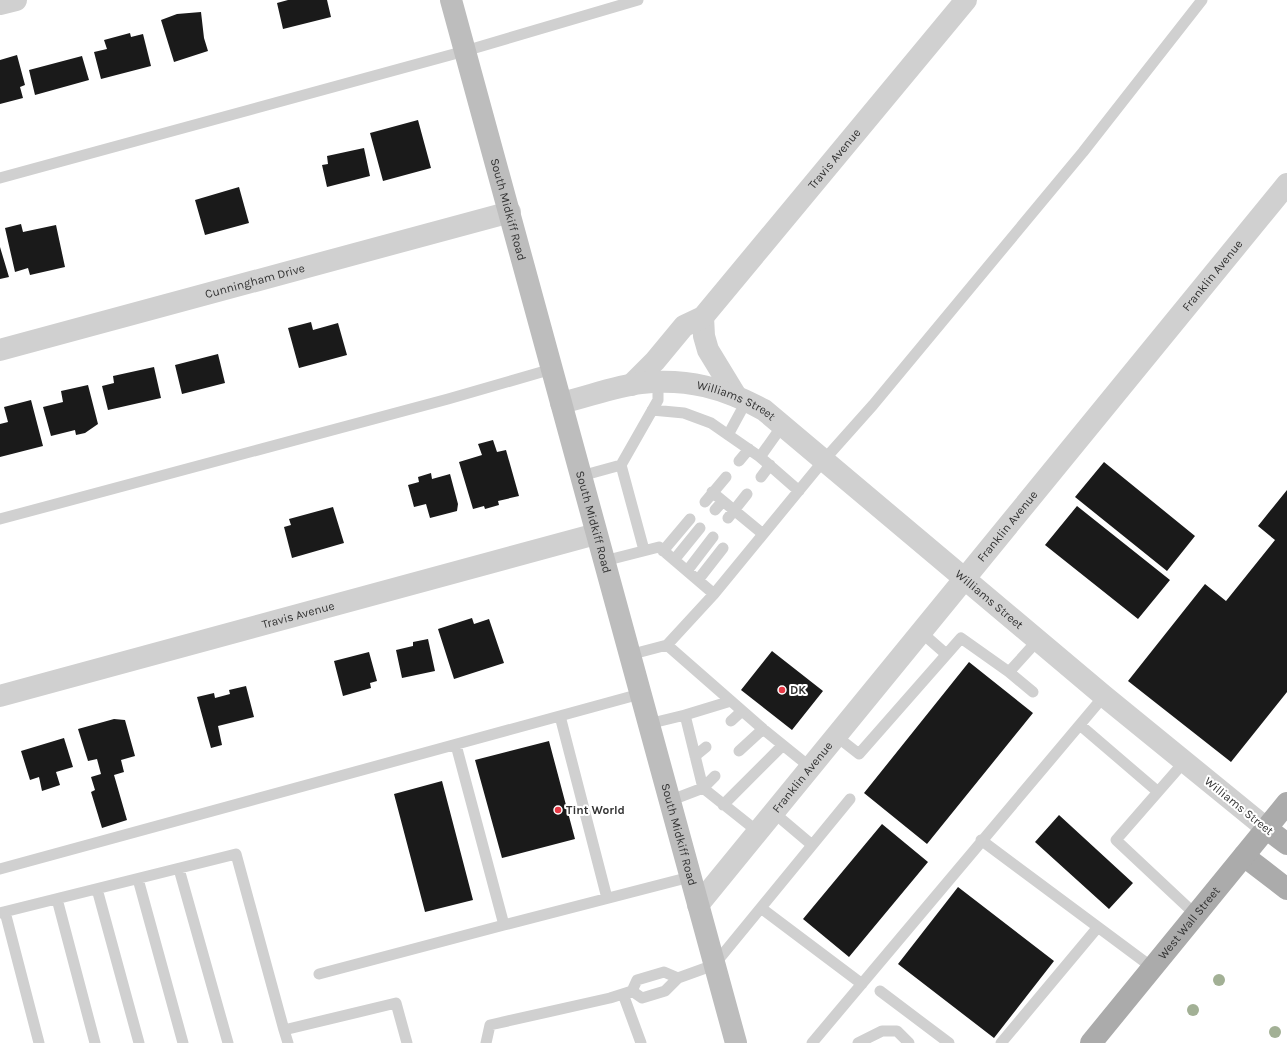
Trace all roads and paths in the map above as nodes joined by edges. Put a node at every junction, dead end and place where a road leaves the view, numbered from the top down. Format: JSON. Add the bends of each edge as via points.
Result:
{"nodes":[{"id":1,"x":16,"y":0,"type":"edge"},
{"id":2,"x":451,"y":0,"type":"edge"},
{"id":3,"x":638,"y":0,"type":"edge"},
{"id":4,"x":966,"y":0,"type":"edge"},
{"id":5,"x":1202,"y":0,"type":"edge"},
{"id":6,"x":0,"y":4,"type":"edge"},
{"id":7,"x":465,"y":51,"type":"junction"},
{"id":8,"x":0,"y":178,"type":"edge"},
{"id":9,"x":1287,"y":184,"type":"edge"},
{"id":10,"x":510,"y":212,"type":"junction"},
{"id":11,"x":703,"y":317,"type":"junction"},
{"id":12,"x":0,"y":350,"type":"edge"},
{"id":13,"x":552,"y":368,"type":"junction"},
{"id":14,"x":668,"y":382,"type":"junction"},
{"id":15,"x":631,"y":385,"type":"junction"},
{"id":16,"x":741,"y":398,"type":"junction"},
{"id":17,"x":561,"y":403,"type":"junction"},
{"id":18,"x":652,"y":410,"type":"junction"},
{"id":19,"x":782,"y":426,"type":"junction"},
{"id":20,"x":728,"y":435,"type":"junction"},
{"id":21,"x":749,"y":449,"type":"junction"},
{"id":22,"x":760,"y":457,"type":"junction"},
{"id":23,"x":739,"y":460,"type":"dead end"},
{"id":24,"x":824,"y":460,"type":"junction"},
{"id":25,"x":621,"y":465,"type":"junction"},
{"id":26,"x":770,"y":466,"type":"junction"},
{"id":27,"x":581,"y":476,"type":"junction"},
{"id":28,"x":726,"y":476,"type":"dead end"},
{"id":29,"x":761,"y":477,"type":"dead end"},
{"id":30,"x":799,"y":491,"type":"junction"},
{"id":31,"x":712,"y":492,"type":"junction"},
{"id":32,"x":747,"y":494,"type":"dead end"},
{"id":33,"x":723,"y":501,"type":"junction"},
{"id":34,"x":705,"y":502,"type":"dead end"},
{"id":35,"x":715,"y":510,"type":"dead end"},
{"id":36,"x":731,"y":514,"type":"junction"},
{"id":37,"x":0,"y":519,"type":"edge"},
{"id":38,"x":690,"y":519,"type":"dead end"},
{"id":39,"x":700,"y":528,"type":"dead end"},
{"id":40,"x":596,"y":534,"type":"junction"},
{"id":41,"x":763,"y":534,"type":"junction"},
{"id":42,"x":713,"y":537,"type":"dead end"},
{"id":43,"x":723,"y":548,"type":"dead end"},
{"id":44,"x":644,"y":550,"type":"junction"},
{"id":45,"x":663,"y":551,"type":"junction"},
{"id":46,"x":674,"y":560,"type":"junction"},
{"id":47,"x":604,"y":561,"type":"junction"},
{"id":48,"x":687,"y":571,"type":"junction"},
{"id":49,"x":964,"y":578,"type":"junction"},
{"id":50,"x":698,"y":580,"type":"junction"},
{"id":51,"x":714,"y":594,"type":"junction"},
{"id":52,"x":921,"y":632,"type":"junction"},
{"id":53,"x":1038,"y":640,"type":"junction"},
{"id":54,"x":667,"y":645,"type":"junction"},
{"id":55,"x":946,"y":654,"type":"junction"},
{"id":56,"x":629,"y":655,"type":"junction"},
{"id":57,"x":1009,"y":672,"type":"junction"},
{"id":58,"x":1033,"y":692,"type":"dead end"},
{"id":59,"x":640,"y":694,"type":"junction"},
{"id":60,"x":0,"y":696,"type":"edge"},
{"id":61,"x":1104,"y":696,"type":"junction"},
{"id":62,"x":731,"y":701,"type":"junction"},
{"id":63,"x":742,"y":711,"type":"junction"},
{"id":64,"x":685,"y":715,"type":"junction"},
{"id":65,"x":560,"y":716,"type":"junction"},
{"id":66,"x":731,"y":721,"type":"dead end"},
{"id":67,"x":648,"y":724,"type":"junction"},
{"id":68,"x":1080,"y":725,"type":"junction"},
{"id":69,"x":763,"y":729,"type":"junction"},
{"id":70,"x":836,"y":736,"type":"junction"},
{"id":71,"x":456,"y":745,"type":"junction"},
{"id":72,"x":782,"y":746,"type":"junction"},
{"id":73,"x":706,"y":747,"type":"dead end"},
{"id":74,"x":739,"y":751,"type":"dead end"},
{"id":75,"x":695,"y":756,"type":"junction"},
{"id":76,"x":1185,"y":761,"type":"junction"},
{"id":77,"x":810,"y":767,"type":"junction"},
{"id":78,"x":715,"y":776,"type":"dead end"},
{"id":79,"x":703,"y":788,"type":"junction"},
{"id":80,"x":1157,"y":791,"type":"junction"},
{"id":81,"x":850,"y":799,"type":"dead end"},
{"id":82,"x":669,"y":801,"type":"junction"},
{"id":83,"x":1287,"y":803,"type":"edge"},
{"id":84,"x":723,"y":806,"type":"junction"},
{"id":85,"x":773,"y":812,"type":"junction"},
{"id":86,"x":1266,"y":828,"type":"junction"},
{"id":87,"x":758,"y":831,"type":"junction"},
{"id":88,"x":981,"y":840,"type":"junction"},
{"id":89,"x":1287,"y":844,"type":"edge"},
{"id":90,"x":812,"y":845,"type":"junction"},
{"id":91,"x":1244,"y":856,"type":"junction"},
{"id":92,"x":0,"y":869,"type":"edge"},
{"id":93,"x":179,"y":869,"type":"junction"},
{"id":94,"x":690,"y":877,"type":"junction"},
{"id":95,"x":138,"y":879,"type":"junction"},
{"id":96,"x":97,"y":889,"type":"junction"},
{"id":97,"x":1287,"y":889,"type":"edge"},
{"id":98,"x":607,"y":898,"type":"junction"},
{"id":99,"x":57,"y":899,"type":"junction"},
{"id":100,"x":698,"y":905,"type":"junction"},
{"id":101,"x":761,"y":908,"type":"junction"},
{"id":102,"x":2,"y":913,"type":"edge"},
{"id":103,"x":1196,"y":915,"type":"junction"},
{"id":104,"x":504,"y":925,"type":"junction"},
{"id":105,"x":1098,"y":927,"type":"junction"},
{"id":106,"x":714,"y":965,"type":"junction"},
{"id":107,"x":1153,"y":968,"type":"junction"},
{"id":108,"x":319,"y":974,"type":"dead end"},
{"id":109,"x":678,"y":978,"type":"junction"},
{"id":110,"x":862,"y":984,"type":"junction"},
{"id":111,"x":880,"y":991,"type":"dead end"},
{"id":112,"x":628,"y":992,"type":"junction"},
{"id":113,"x":284,"y":1030,"type":"junction"},
{"id":114,"x":39,"y":1043,"type":"edge"},
{"id":115,"x":95,"y":1043,"type":"edge"},
{"id":116,"x":139,"y":1043,"type":"edge"},
{"id":117,"x":183,"y":1043,"type":"edge"},
{"id":118,"x":228,"y":1043,"type":"edge"},
{"id":119,"x":288,"y":1043,"type":"edge"},
{"id":120,"x":407,"y":1043,"type":"edge"},
{"id":121,"x":486,"y":1043,"type":"edge"},
{"id":122,"x":641,"y":1043,"type":"edge"},
{"id":123,"x":736,"y":1043,"type":"edge"},
{"id":124,"x":812,"y":1043,"type":"edge"},
{"id":125,"x":858,"y":1043,"type":"edge"},
{"id":126,"x":909,"y":1043,"type":"edge"},
{"id":127,"x":949,"y":1043,"type":"edge"},
{"id":128,"x":1002,"y":1043,"type":"edge"},
{"id":129,"x":1091,"y":1043,"type":"edge"}],
"edges":[{"from":1,"to":6,"type":"street"},
{"from":2,"to":7,"type":"main road","name":"South Midkiff Road"},
{"from":3,"to":7,"type":"lane"},
{"from":4,"to":11,"type":"street","name":"Travis Avenue"},
{"from":5,"to":24,"type":"lane","via":[[1078,158],[873,405]]},
{"from":7,"to":8,"type":"lane"},
{"from":7,"to":10,"type":"main road","name":"South Midkiff Road"},
{"from":9,"to":49,"type":"street","name":"Franklin Avenue"},
{"from":10,"to":12,"type":"street","name":"Cunningham Drive"},
{"from":10,"to":13,"type":"main road","name":"South Midkiff Road"},
{"from":11,"to":15,"type":"street","name":"Travis Avenue","via":[[684,326]]},
{"from":11,"to":16,"type":"street","via":[[708,350]]},
{"from":13,"to":17,"type":"main road","name":"South Midkiff Road"},
{"from":13,"to":37,"type":"lane","via":[[448,399]]},
{"from":14,"to":15,"type":"street"},
{"from":14,"to":16,"type":"street","name":"Williams Street","via":[[715,388]]},
{"from":14,"to":18,"type":"lane"},
{"from":15,"to":17,"type":"street"},
{"from":16,"to":19,"type":"street","name":"Williams Street","via":[[764,410]]},
{"from":16,"to":20,"type":"lane"},
{"from":17,"to":27,"type":"main road","name":"South Midkiff Road"},
{"from":18,"to":20,"type":"lane","via":[[684,413],[711,423]]},
{"from":18,"to":25,"type":"lane"},
{"from":19,"to":22,"type":"lane"},
{"from":19,"to":24,"type":"street","name":"Williams Street"},
{"from":20,"to":21,"type":"lane"},
{"from":21,"to":22,"type":"lane"},
{"from":21,"to":23,"type":"lane"},
{"from":22,"to":26,"type":"lane"},
{"from":24,"to":30,"type":"lane"},
{"from":24,"to":49,"type":"street","name":"Williams Street"},
{"from":25,"to":27,"type":"lane"},
{"from":25,"to":44,"type":"lane"},
{"from":26,"to":29,"type":"lane"},
{"from":26,"to":30,"type":"lane"},
{"from":27,"to":40,"type":"main road","name":"South Midkiff Road"},
{"from":28,"to":31,"type":"lane"},
{"from":30,"to":41,"type":"lane"},
{"from":31,"to":33,"type":"lane"},
{"from":31,"to":34,"type":"lane"},
{"from":32,"to":36,"type":"lane"},
{"from":33,"to":35,"type":"lane"},
{"from":33,"to":36,"type":"lane"},
{"from":36,"to":41,"type":"lane","via":[[742,524]]},
{"from":38,"to":45,"type":"lane"},
{"from":39,"to":46,"type":"lane"},
{"from":40,"to":47,"type":"main road","name":"South Midkiff Road"},
{"from":40,"to":60,"type":"street","name":"Travis Avenue"},
{"from":41,"to":51,"type":"lane"},
{"from":42,"to":48,"type":"lane"},
{"from":43,"to":50,"type":"lane"},
{"from":44,"to":45,"type":"lane","via":[[659,547]]},
{"from":44,"to":47,"type":"lane"},
{"from":45,"to":46,"type":"lane"},
{"from":46,"to":48,"type":"lane"},
{"from":47,"to":56,"type":"main road","name":"South Midkiff Road"},
{"from":48,"to":50,"type":"lane"},
{"from":49,"to":52,"type":"street","name":"Franklin Avenue"},
{"from":49,"to":53,"type":"street","name":"Williams Street"},
{"from":50,"to":51,"type":"lane"},
{"from":51,"to":54,"type":"lane"},
{"from":52,"to":55,"type":"lane"},
{"from":52,"to":70,"type":"street","name":"Franklin Avenue"},
{"from":53,"to":57,"type":"lane"},
{"from":53,"to":61,"type":"street","name":"Williams Street"},
{"from":54,"to":56,"type":"lane"},
{"from":54,"to":62,"type":"lane"},
{"from":55,"to":57,"type":"lane","via":[[961,638]]},
{"from":55,"to":70,"type":"lane","via":[[859,754]]},
{"from":56,"to":59,"type":"main road","name":"South Midkiff Road"},
{"from":57,"to":58,"type":"lane"},
{"from":59,"to":65,"type":"lane"},
{"from":59,"to":67,"type":"main road","name":"South Midkiff Road"},
{"from":61,"to":68,"type":"lane"},
{"from":61,"to":76,"type":"street","name":"Williams Street"},
{"from":62,"to":63,"type":"lane"},
{"from":62,"to":64,"type":"lane"},
{"from":63,"to":66,"type":"lane"},
{"from":63,"to":69,"type":"lane"},
{"from":64,"to":67,"type":"lane"},
{"from":64,"to":75,"type":"lane"},
{"from":65,"to":71,"type":"lane"},
{"from":65,"to":98,"type":"lane"},
{"from":67,"to":82,"type":"main road","name":"South Midkiff Road"},
{"from":68,"to":80,"type":"lane"},
{"from":68,"to":88,"type":"lane"},
{"from":69,"to":72,"type":"lane"},
{"from":69,"to":74,"type":"lane"},
{"from":70,"to":77,"type":"street","name":"Franklin Avenue"},
{"from":71,"to":92,"type":"lane"},
{"from":71,"to":104,"type":"lane"},
{"from":72,"to":77,"type":"lane"},
{"from":72,"to":84,"type":"lane"},
{"from":73,"to":75,"type":"lane"},
{"from":75,"to":79,"type":"lane"},
{"from":76,"to":80,"type":"lane"},
{"from":76,"to":86,"type":"street","name":"Williams Street"},
{"from":77,"to":85,"type":"street","name":"Franklin Avenue"},
{"from":78,"to":79,"type":"lane"},
{"from":79,"to":82,"type":"lane"},
{"from":79,"to":84,"type":"lane"},
{"from":80,"to":103,"type":"lane","via":[[1116,840]]},
{"from":81,"to":90,"type":"lane"},
{"from":82,"to":94,"type":"main road","name":"South Midkiff Road"},
{"from":83,"to":86,"type":"main road","name":"West Wall Street"},
{"from":84,"to":87,"type":"lane"},
{"from":85,"to":87,"type":"street","name":"Franklin Avenue"},
{"from":85,"to":90,"type":"lane"},
{"from":86,"to":89,"type":"main road","name":"Williams Street"},
{"from":86,"to":91,"type":"main road","name":"West Wall Street"},
{"from":87,"to":100,"type":"street","name":"Franklin Avenue"},
{"from":88,"to":105,"type":"lane"},
{"from":88,"to":110,"type":"lane"},
{"from":90,"to":101,"type":"lane"},
{"from":91,"to":97,"type":"main road"},
{"from":91,"to":103,"type":"main road","name":"West Wall Street"},
{"from":93,"to":95,"type":"lane"},
{"from":93,"to":113,"type":"lane","via":[[236,854]]},
{"from":93,"to":118,"type":"lane"},
{"from":94,"to":98,"type":"lane"},
{"from":94,"to":100,"type":"main road","name":"South Midkiff Road"},
{"from":95,"to":96,"type":"lane"},
{"from":95,"to":117,"type":"lane"},
{"from":96,"to":99,"type":"lane"},
{"from":96,"to":116,"type":"lane"},
{"from":98,"to":104,"type":"lane"},
{"from":99,"to":102,"type":"lane"},
{"from":99,"to":115,"type":"lane"},
{"from":100,"to":106,"type":"main road","name":"South Midkiff Road"},
{"from":101,"to":106,"type":"lane"},
{"from":101,"to":110,"type":"lane"},
{"from":102,"to":114,"type":"lane"},
{"from":103,"to":107,"type":"main road","name":"West Wall Street"},
{"from":104,"to":108,"type":"lane"},
{"from":105,"to":107,"type":"lane"},
{"from":105,"to":128,"type":"lane"},
{"from":106,"to":109,"type":"lane"},
{"from":106,"to":123,"type":"main road","name":"South Midkiff Road"},
{"from":107,"to":129,"type":"main road","name":"West Wall Street"},
{"from":109,"to":112,"type":"lane","via":[[665,991],[642,998]]},
{"from":109,"to":112,"type":"lane","via":[[664,972],[637,980]]},
{"from":110,"to":124,"type":"lane"},
{"from":111,"to":127,"type":"lane"},
{"from":112,"to":121,"type":"lane","via":[[490,1025]]},
{"from":112,"to":122,"type":"lane"},
{"from":113,"to":119,"type":"lane"},
{"from":113,"to":120,"type":"lane","via":[[396,1003]]},
{"from":125,"to":126,"type":"lane","via":[[882,1031],[896,1031]]}]}
